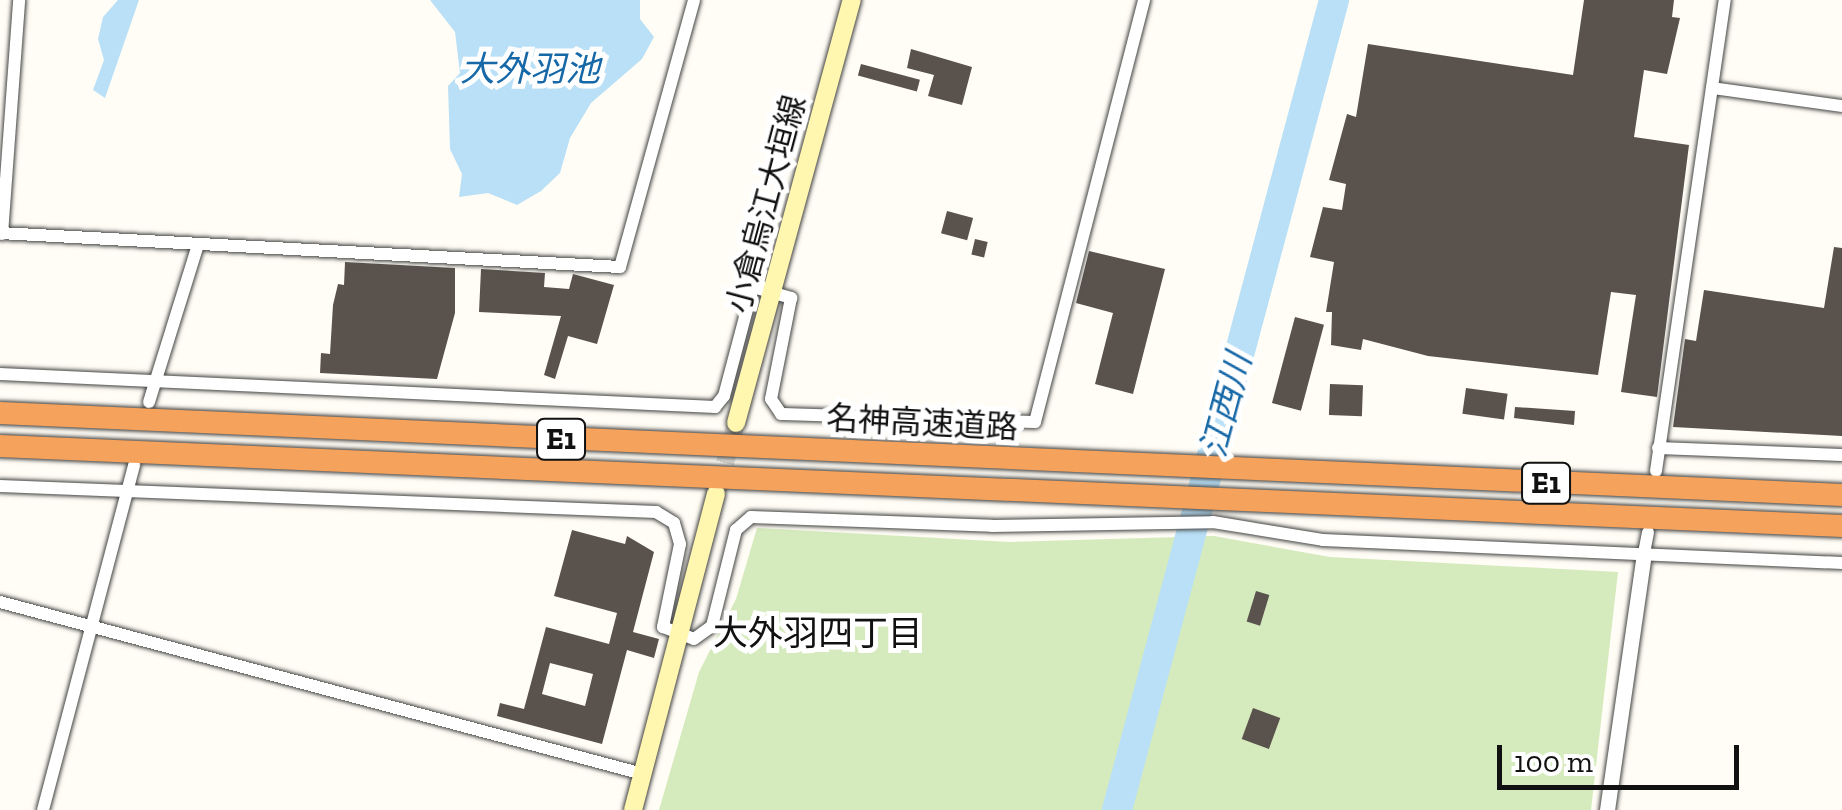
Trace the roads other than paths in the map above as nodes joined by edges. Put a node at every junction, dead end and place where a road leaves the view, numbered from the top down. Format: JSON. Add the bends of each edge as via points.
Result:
{"nodes":[{"id":1,"x":19,"y":0,"type":"edge"},
{"id":2,"x":694,"y":0,"type":"edge"},
{"id":3,"x":852,"y":0,"type":"edge"},
{"id":4,"x":1144,"y":0,"type":"edge"},
{"id":5,"x":1725,"y":0,"type":"edge"},
{"id":6,"x":1712,"y":88,"type":"junction"},
{"id":7,"x":1842,"y":106,"type":"edge"},
{"id":8,"x":4,"y":128,"type":"edge"},
{"id":9,"x":1,"y":234,"type":"edge"},
{"id":10,"x":198,"y":244,"type":"junction"},
{"id":11,"x":774,"y":290,"type":"junction"},
{"id":12,"x":0,"y":374,"type":"edge"},
{"id":13,"x":156,"y":383,"type":"junction"},
{"id":14,"x":150,"y":402,"type":"dead end"},
{"id":15,"x":0,"y":413,"type":"edge"},
{"id":16,"x":736,"y":423,"type":"tunnel mouth"},
{"id":17,"x":0,"y":446,"type":"edge"},
{"id":18,"x":1658,"y":448,"type":"junction"},
{"id":19,"x":1842,"y":455,"type":"edge"},
{"id":20,"x":134,"y":465,"type":"dead end"},
{"id":21,"x":1656,"y":470,"type":"dead end"},
{"id":22,"x":0,"y":486,"type":"edge"},
{"id":23,"x":129,"y":488,"type":"junction"},
{"id":24,"x":716,"y":494,"type":"tunnel mouth"},
{"id":25,"x":1842,"y":495,"type":"edge"},
{"id":26,"x":1842,"y":526,"type":"edge"},
{"id":27,"x":1648,"y":532,"type":"dead end"},
{"id":28,"x":1644,"y":553,"type":"junction"},
{"id":29,"x":1842,"y":563,"type":"edge"},
{"id":30,"x":0,"y":602,"type":"edge"},
{"id":31,"x":92,"y":625,"type":"junction"},
{"id":32,"x":680,"y":638,"type":"junction"},
{"id":33,"x":642,"y":774,"type":"junction"},
{"id":34,"x":43,"y":810,"type":"edge"},
{"id":35,"x":633,"y":810,"type":"edge"},
{"id":36,"x":1607,"y":810,"type":"edge"}],
"edges":[{"from":1,"to":8,"type":"street"},
{"from":2,"to":10,"type":"street","via":[[620,268]]},
{"from":3,"to":11,"type":"main road","name":"小倉烏江大垣線"},
{"from":4,"to":11,"type":"street","via":[[1035,422],[781,414],[771,399],[791,298]]},
{"from":5,"to":6,"type":"street"},
{"from":6,"to":7,"type":"street"},
{"from":6,"to":18,"type":"street"},
{"from":8,"to":9,"type":"street"},
{"from":9,"to":10,"type":"street"},
{"from":10,"to":13,"type":"street"},
{"from":11,"to":13,"type":"street","via":[[752,287],[724,396],[715,407]]},
{"from":11,"to":16,"type":"main road","name":"小倉烏江大垣線"},
{"from":12,"to":13,"type":"street"},
{"from":13,"to":14,"type":"street"},
{"from":15,"to":25,"type":"highway","name":"名神高速道路","number":"E1"},
{"from":17,"to":26,"type":"highway","name":"名神高速道路","number":"E1"},
{"from":18,"to":19,"type":"street"},
{"from":18,"to":21,"type":"street"},
{"from":20,"to":23,"type":"street"},
{"from":22,"to":23,"type":"street"},
{"from":23,"to":31,"type":"street"},
{"from":23,"to":32,"type":"street","via":[[656,512],[674,523],[680,544],[661,616],[663,627]]},
{"from":24,"to":32,"type":"main road"},
{"from":27,"to":28,"type":"street"},
{"from":28,"to":29,"type":"street"},
{"from":28,"to":32,"type":"street","via":[[1323,540],[1213,522],[992,526],[750,517],[736,530],[712,626],[694,639]]},
{"from":28,"to":36,"type":"street"},
{"from":30,"to":31,"type":"street"},
{"from":31,"to":33,"type":"street"},
{"from":31,"to":34,"type":"street"},
{"from":32,"to":33,"type":"main road"},
{"from":33,"to":35,"type":"main road"}]}
